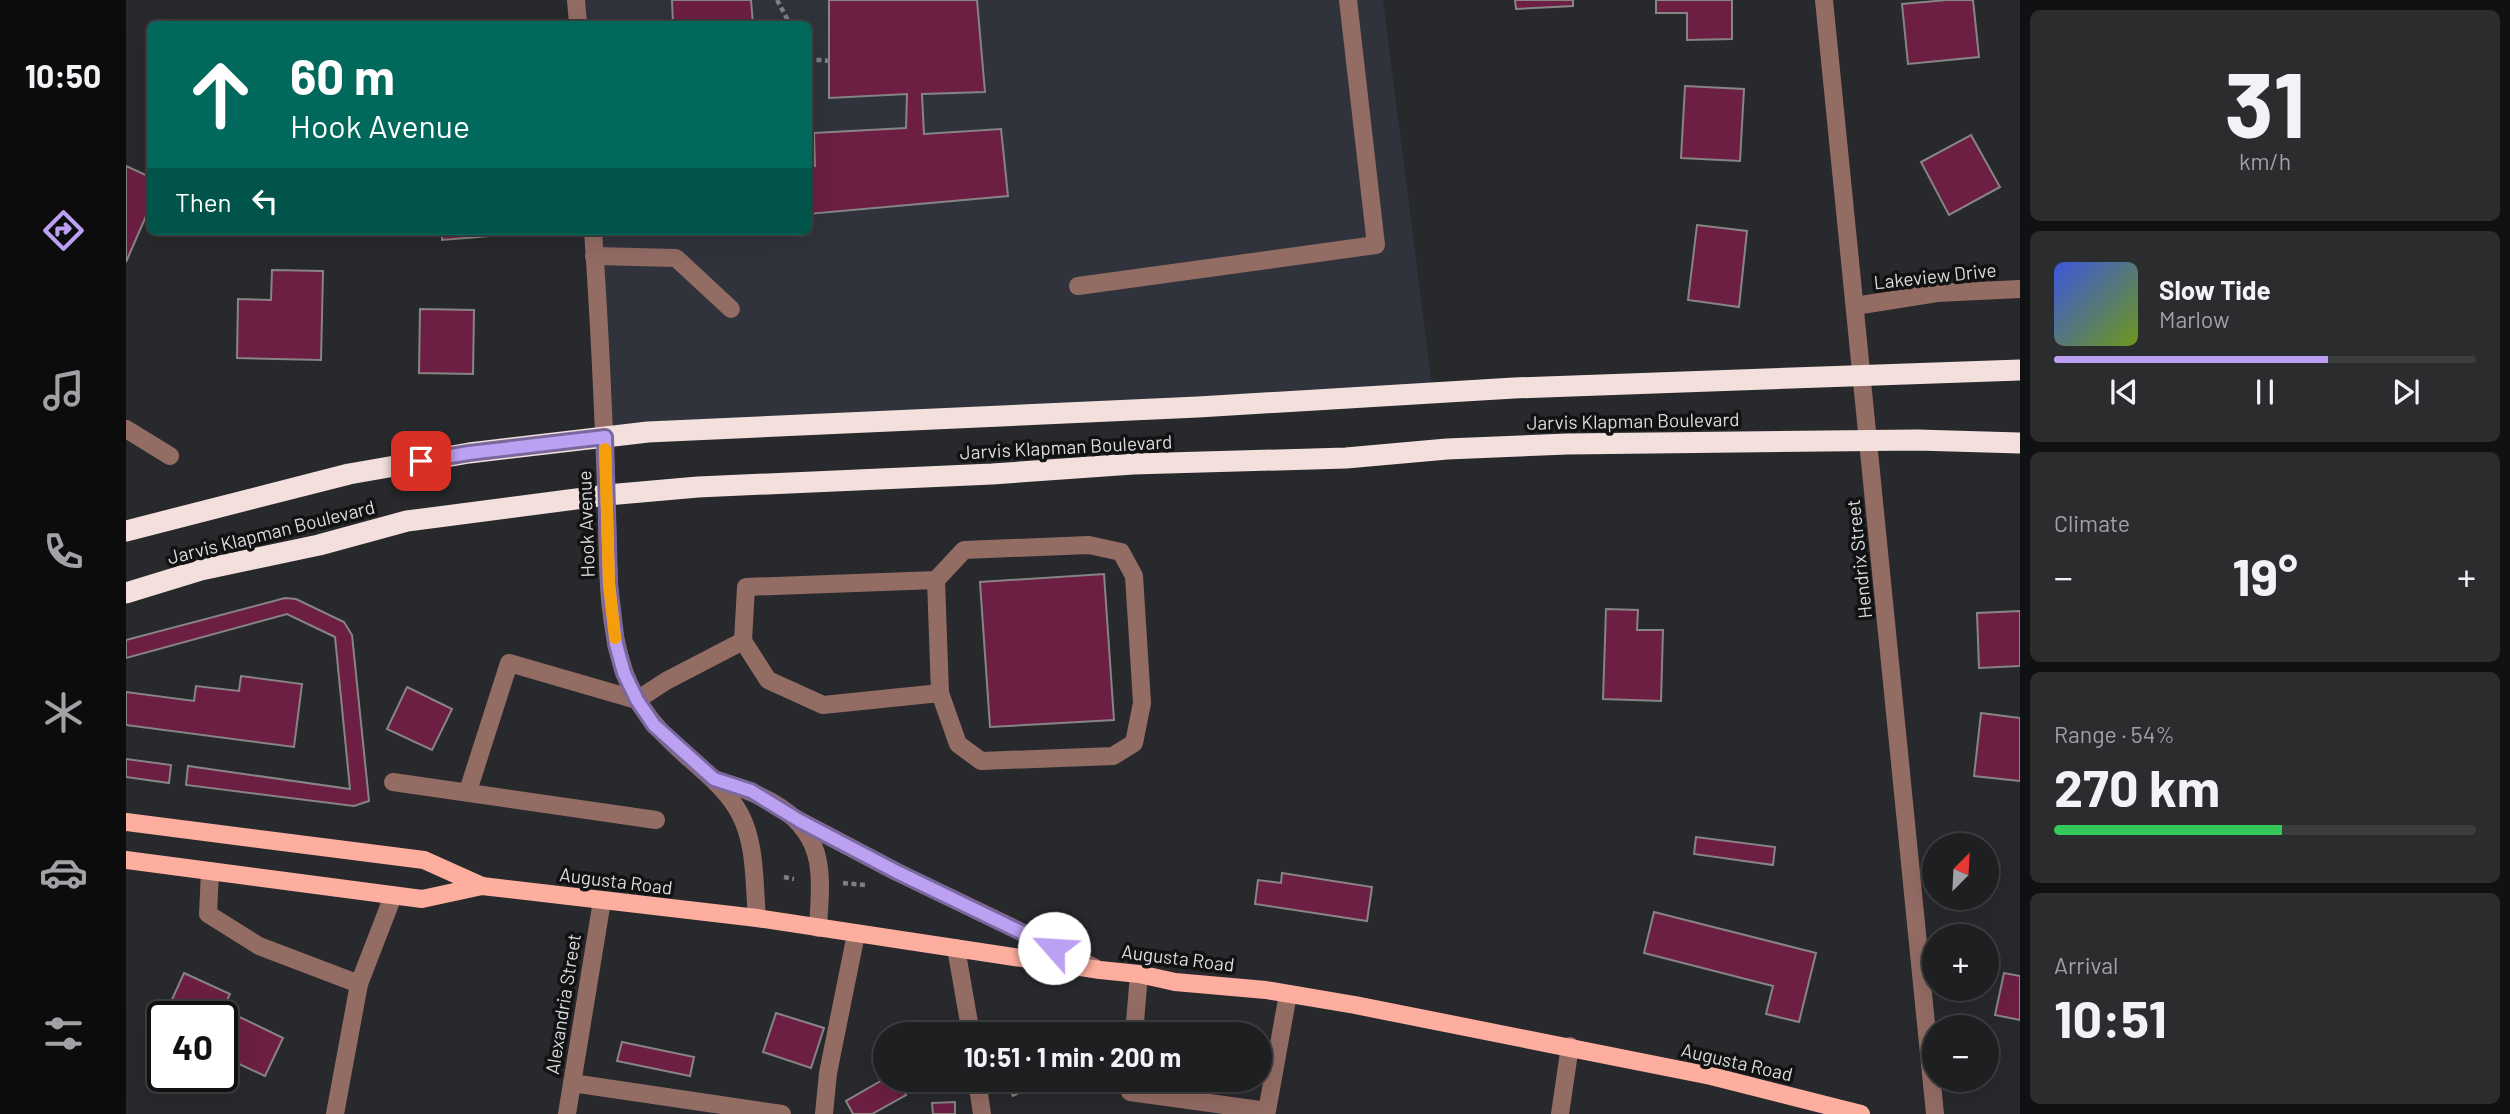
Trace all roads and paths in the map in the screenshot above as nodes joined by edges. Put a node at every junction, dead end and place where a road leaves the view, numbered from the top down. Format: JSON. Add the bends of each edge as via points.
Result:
{"nodes":[{"id":1,"x":576,"y":0,"type":"edge"},
{"id":2,"x":777,"y":0,"type":"edge"},
{"id":3,"x":1348,"y":0,"type":"edge"},
{"id":4,"x":1824,"y":0,"type":"edge"},
{"id":5,"x":578,"y":21,"type":"edge"},
{"id":6,"x":788,"y":21,"type":"edge"},
{"id":7,"x":812,"y":59,"type":"edge"},
{"id":8,"x":830,"y":61,"type":"dead end"},
{"id":9,"x":593,"y":235,"type":"edge"},
{"id":10,"x":594,"y":256,"type":"junction"},
{"id":11,"x":1078,"y":286,"type":"dead end"},
{"id":12,"x":2020,"y":289,"type":"edge"},
{"id":13,"x":1855,"y":306,"type":"junction"},
{"id":14,"x":731,"y":309,"type":"dead end"},
{"id":15,"x":2020,"y":370,"type":"edge"},
{"id":16,"x":1861,"y":375,"type":"junction"},
{"id":17,"x":126,"y":429,"type":"edge"},
{"id":18,"x":605,"y":437,"type":"junction"},
{"id":19,"x":1868,"y":441,"type":"junction"},
{"id":20,"x":2020,"y":443,"type":"edge"},
{"id":21,"x":170,"y":456,"type":"dead end"},
{"id":22,"x":607,"y":495,"type":"junction"},
{"id":23,"x":126,"y":531,"type":"edge"},
{"id":24,"x":936,"y":580,"type":"junction"},
{"id":25,"x":126,"y":593,"type":"edge"},
{"id":26,"x":743,"y":641,"type":"junction"},
{"id":27,"x":940,"y":693,"type":"junction"},
{"id":28,"x":637,"y":700,"type":"junction"},
{"id":29,"x":714,"y":779,"type":"junction"},
{"id":30,"x":393,"y":782,"type":"dead end"},
{"id":31,"x":468,"y":791,"type":"junction"},
{"id":32,"x":656,"y":820,"type":"dead end"},
{"id":33,"x":800,"y":821,"type":"junction"},
{"id":34,"x":126,"y":822,"type":"edge"},
{"id":35,"x":126,"y":860,"type":"edge"},
{"id":36,"x":211,"y":872,"type":"junction"},
{"id":37,"x":783,"y":877,"type":"dead end"},
{"id":38,"x":799,"y":879,"type":"dead end"},
{"id":39,"x":482,"y":886,"type":"junction"},
{"id":40,"x":393,"y":896,"type":"junction"},
{"id":41,"x":602,"y":901,"type":"junction"},
{"id":42,"x":757,"y":918,"type":"junction"},
{"id":43,"x":818,"y":928,"type":"junction"},
{"id":44,"x":856,"y":934,"type":"junction"},
{"id":45,"x":956,"y":948,"type":"junction"},
{"id":46,"x":1100,"y":970,"type":"junction"},
{"id":47,"x":1139,"y":974,"type":"junction"},
{"id":48,"x":359,"y":984,"type":"junction"},
{"id":49,"x":1288,"y":994,"type":"junction"},
{"id":50,"x":969,"y":1022,"type":"edge"},
{"id":51,"x":1135,"y":1022,"type":"edge"},
{"id":52,"x":1570,"y":1046,"type":"junction"},
{"id":53,"x":572,"y":1083,"type":"junction"},
{"id":54,"x":979,"y":1092,"type":"edge"},
{"id":55,"x":1130,"y":1092,"type":"edge"},
{"id":56,"x":1267,"y":1112,"type":"edge"},
{"id":57,"x":335,"y":1114,"type":"edge"},
{"id":58,"x":567,"y":1114,"type":"edge"},
{"id":59,"x":782,"y":1114,"type":"edge"},
{"id":60,"x":824,"y":1114,"type":"edge"},
{"id":61,"x":982,"y":1114,"type":"edge"},
{"id":62,"x":1560,"y":1114,"type":"edge"},
{"id":63,"x":1861,"y":1114,"type":"edge"},
{"id":64,"x":1935,"y":1114,"type":"edge"}],
"edges":[{"from":1,"to":5,"type":"street"},
{"from":2,"to":6,"type":"path"},
{"from":3,"to":11,"type":"street","via":[[1376,245]]},
{"from":4,"to":13,"type":"street","name":"Hendrix Street"},
{"from":7,"to":8,"type":"path"},
{"from":9,"to":10,"type":"street","name":"Hook Avenue"},
{"from":10,"to":14,"type":"street","via":[[676,258]]},
{"from":10,"to":18,"type":"street","name":"Hook Avenue"},
{"from":12,"to":13,"type":"street","name":"Lakeview Drive","via":[[1937,293]]},
{"from":13,"to":16,"type":"street","name":"Hendrix Street"},
{"from":15,"to":16,"type":"highway","name":"Jarvis Klapman Boulevard"},
{"from":16,"to":18,"type":"highway","name":"Jarvis Klapman Boulevard","via":[[1514,388]]},
{"from":16,"to":19,"type":"street","name":"Hendrix Street"},
{"from":17,"to":21,"type":"street"},
{"from":18,"to":22,"type":"street","name":"Hook Avenue"},
{"from":18,"to":23,"type":"highway","name":"Jarvis Klapman Boulevard","via":[[469,453],[349,474]]},
{"from":19,"to":20,"type":"highway","name":"Jarvis Klapman Boulevard"},
{"from":19,"to":22,"type":"highway","name":"Jarvis Klapman Boulevard","via":[[1474,447],[1346,458],[1133,464]]},
{"from":19,"to":64,"type":"street","name":"Hendrix Street"},
{"from":22,"to":25,"type":"highway","name":"Jarvis Klapman Boulevard","via":[[407,521],[201,570]]},
{"from":22,"to":28,"type":"street","name":"Hook Avenue","via":[[616,644]]},
{"from":24,"to":26,"type":"street","via":[[746,587]]},
{"from":24,"to":27,"type":"street"},
{"from":24,"to":27,"type":"street","via":[[964,551],[1088,545],[1121,552],[1134,576],[1142,704],[1134,743],[1113,756],[981,761],[958,744]]},
{"from":26,"to":27,"type":"street","via":[[768,680],[823,705]]},
{"from":26,"to":28,"type":"street"},
{"from":28,"to":29,"type":"street","name":"Hook Avenue","via":[[654,725]]},
{"from":28,"to":31,"type":"street","via":[[509,663]]},
{"from":29,"to":33,"type":"street","name":"Hook Avenue","via":[[751,791]]},
{"from":29,"to":42,"type":"street","name":"Hook Avenue","via":[[739,812],[748,833]]},
{"from":30,"to":31,"type":"street"},
{"from":31,"to":32,"type":"street"},
{"from":33,"to":43,"type":"street","via":[[818,862]]},
{"from":33,"to":46,"type":"street","name":"Hook Avenue"},
{"from":34,"to":39,"type":"main road","name":"Augusta Road","via":[[425,860]]},
{"from":35,"to":36,"type":"main road","name":"Augusta Road"},
{"from":36,"to":40,"type":"main road","name":"Augusta Road"},
{"from":36,"to":48,"type":"street","via":[[208,914],[259,946]]},
{"from":37,"to":38,"type":"path"},
{"from":39,"to":40,"type":"main road","name":"Augusta Road","via":[[422,900]]},
{"from":39,"to":41,"type":"main road","name":"Augusta Road"},
{"from":40,"to":48,"type":"street"},
{"from":41,"to":42,"type":"main road","name":"Augusta Road"},
{"from":41,"to":53,"type":"street","name":"Alexandria Street"},
{"from":42,"to":43,"type":"main road","name":"Augusta Road"},
{"from":43,"to":44,"type":"main road","name":"Augusta Road"},
{"from":44,"to":45,"type":"main road","name":"Augusta Road"},
{"from":44,"to":60,"type":"street"},
{"from":45,"to":46,"type":"main road","name":"Augusta Road"},
{"from":45,"to":50,"type":"street"},
{"from":46,"to":47,"type":"main road","name":"Augusta Road"},
{"from":47,"to":49,"type":"main road","name":"Augusta Road"},
{"from":47,"to":51,"type":"street"},
{"from":48,"to":57,"type":"street"},
{"from":49,"to":52,"type":"main road","name":"Augusta Road"},
{"from":49,"to":56,"type":"street"},
{"from":52,"to":62,"type":"street"},
{"from":52,"to":63,"type":"main road","name":"Augusta Road"},
{"from":53,"to":58,"type":"street","name":"Alexandria Street"},
{"from":53,"to":59,"type":"street"},
{"from":54,"to":61,"type":"street"},
{"from":55,"to":56,"type":"street"}]}
